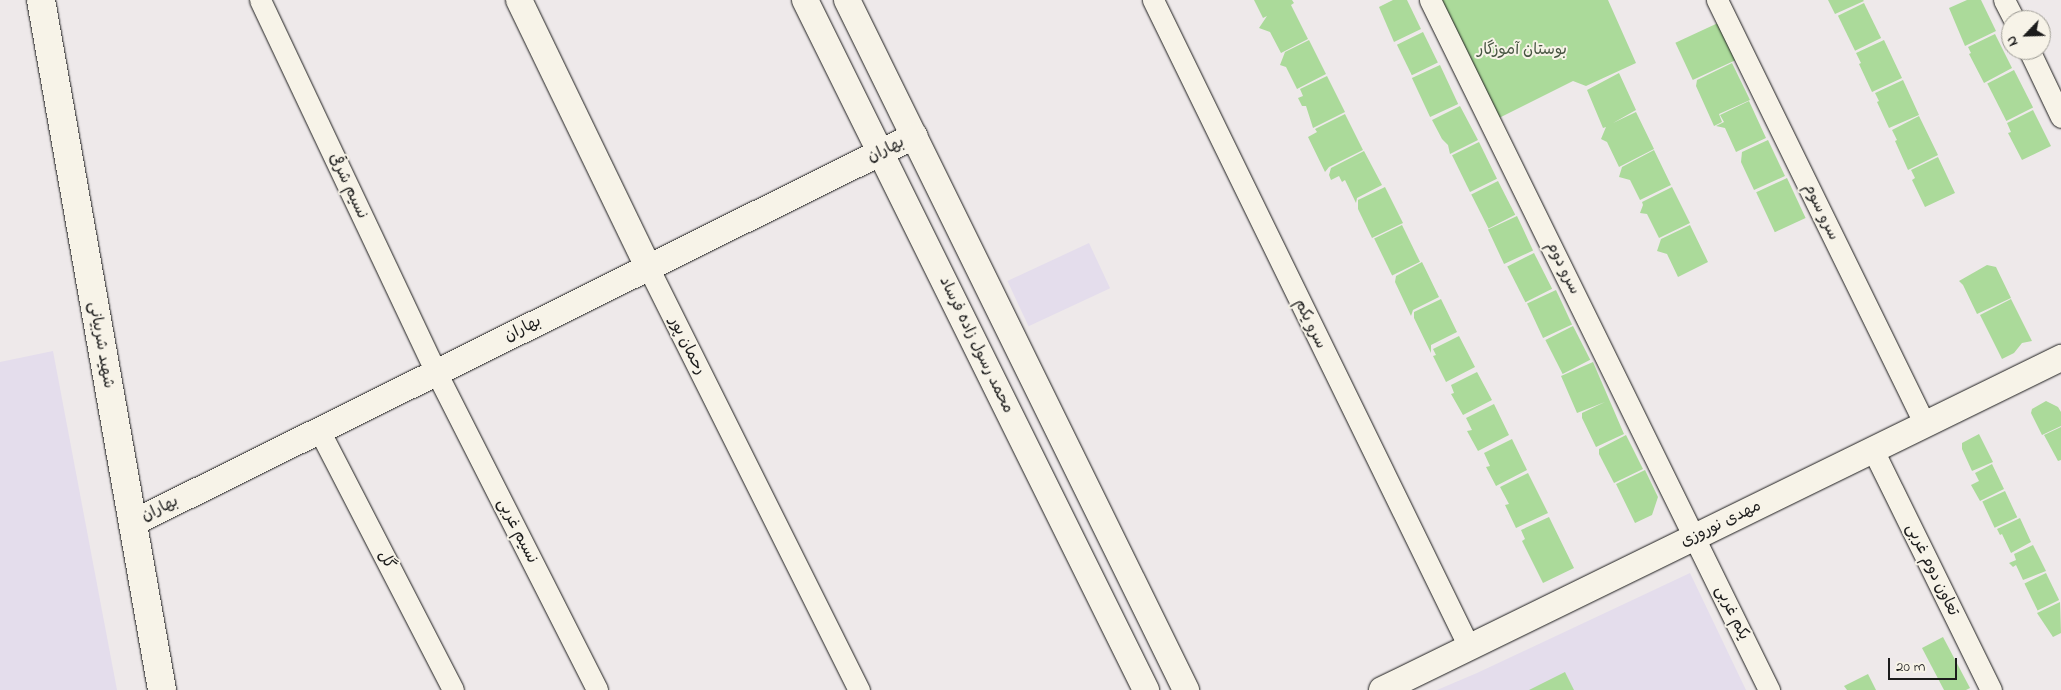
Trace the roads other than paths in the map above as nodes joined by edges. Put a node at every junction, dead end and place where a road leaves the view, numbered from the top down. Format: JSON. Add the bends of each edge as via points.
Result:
{"nodes":[{"id":1,"x":41,"y":0,"type":"edge"},
{"id":2,"x":260,"y":0,"type":"edge"},
{"id":3,"x":519,"y":0,"type":"edge"},
{"id":4,"x":805,"y":0,"type":"edge"},
{"id":5,"x":847,"y":0,"type":"edge"},
{"id":6,"x":1153,"y":0,"type":"edge"},
{"id":7,"x":1430,"y":0,"type":"edge"},
{"id":8,"x":1717,"y":0,"type":"edge"},
{"id":9,"x":2033,"y":60,"type":"edge"},
{"id":10,"x":2061,"y":117,"type":"edge"},
{"id":11,"x":914,"y":136,"type":"junction"},
{"id":12,"x":881,"y":153,"type":"junction"},
{"id":13,"x":648,"y":267,"type":"junction"},
{"id":14,"x":2061,"y":358,"type":"edge"},
{"id":15,"x":436,"y":372,"type":"junction"},
{"id":16,"x":1053,"y":419,"type":"junction"},
{"id":17,"x":1925,"y":425,"type":"junction"},
{"id":18,"x":319,"y":430,"type":"junction"},
{"id":19,"x":1020,"y":435,"type":"junction"},
{"id":20,"x":1873,"y":450,"type":"junction"},
{"id":21,"x":133,"y":523,"type":"junction"},
{"id":22,"x":1695,"y":537,"type":"junction"},
{"id":23,"x":1469,"y":647,"type":"junction"},
{"id":24,"x":162,"y":690,"type":"edge"},
{"id":25,"x":453,"y":690,"type":"edge"},
{"id":26,"x":597,"y":690,"type":"edge"},
{"id":27,"x":859,"y":690,"type":"edge"},
{"id":28,"x":1146,"y":690,"type":"edge"},
{"id":29,"x":1186,"y":690,"type":"edge"},
{"id":30,"x":1382,"y":690,"type":"edge"},
{"id":31,"x":1770,"y":690,"type":"edge"},
{"id":32,"x":1991,"y":690,"type":"edge"}],
"edges":[{"from":1,"to":21,"type":"main road","name":"شهید شربیانی"},
{"from":2,"to":15,"type":"street","name":"نسیم شرقی"},
{"from":3,"to":13,"type":"street","name":"رحمان پور"},
{"from":4,"to":12,"type":"street","name":"محمد رسول زاده فرساد"},
{"from":5,"to":11,"type":"street"},
{"from":6,"to":23,"type":"street","name":"سرو یکم"},
{"from":7,"to":22,"type":"street","name":"سرو دوم"},
{"from":8,"to":17,"type":"street","name":"سرو سوم"},
{"from":9,"to":10,"type":"street"},
{"from":11,"to":12,"type":"street","name":"بهاران"},
{"from":11,"to":16,"type":"street"},
{"from":12,"to":13,"type":"street","name":"بهاران"},
{"from":12,"to":19,"type":"street","name":"محمد رسول زاده فرساد"},
{"from":13,"to":15,"type":"street","name":"بهاران"},
{"from":13,"to":27,"type":"street","name":"رحمان پور"},
{"from":14,"to":17,"type":"street","name":"مهدی نوروزی"},
{"from":15,"to":18,"type":"street","name":"بهاران"},
{"from":15,"to":26,"type":"street","name":"نسیم غربی"},
{"from":16,"to":19,"type":"street"},
{"from":16,"to":29,"type":"street"},
{"from":17,"to":20,"type":"street","name":"مهدی نوروزی"},
{"from":18,"to":21,"type":"street","name":"بهاران"},
{"from":18,"to":25,"type":"street","name":"گل"},
{"from":19,"to":28,"type":"street","name":"محمد رسول زاده فرساد"},
{"from":20,"to":22,"type":"street","name":"مهدی نوروزی"},
{"from":20,"to":32,"type":"street","name":"تعاون دوم غربی"},
{"from":21,"to":24,"type":"main road","name":"شهید شربیانی"},
{"from":22,"to":23,"type":"street","name":"مهدی نوروزی"},
{"from":22,"to":31,"type":"street","name":"یکم غربی"},
{"from":23,"to":30,"type":"street","name":"مهدی نوروزی"}]}
